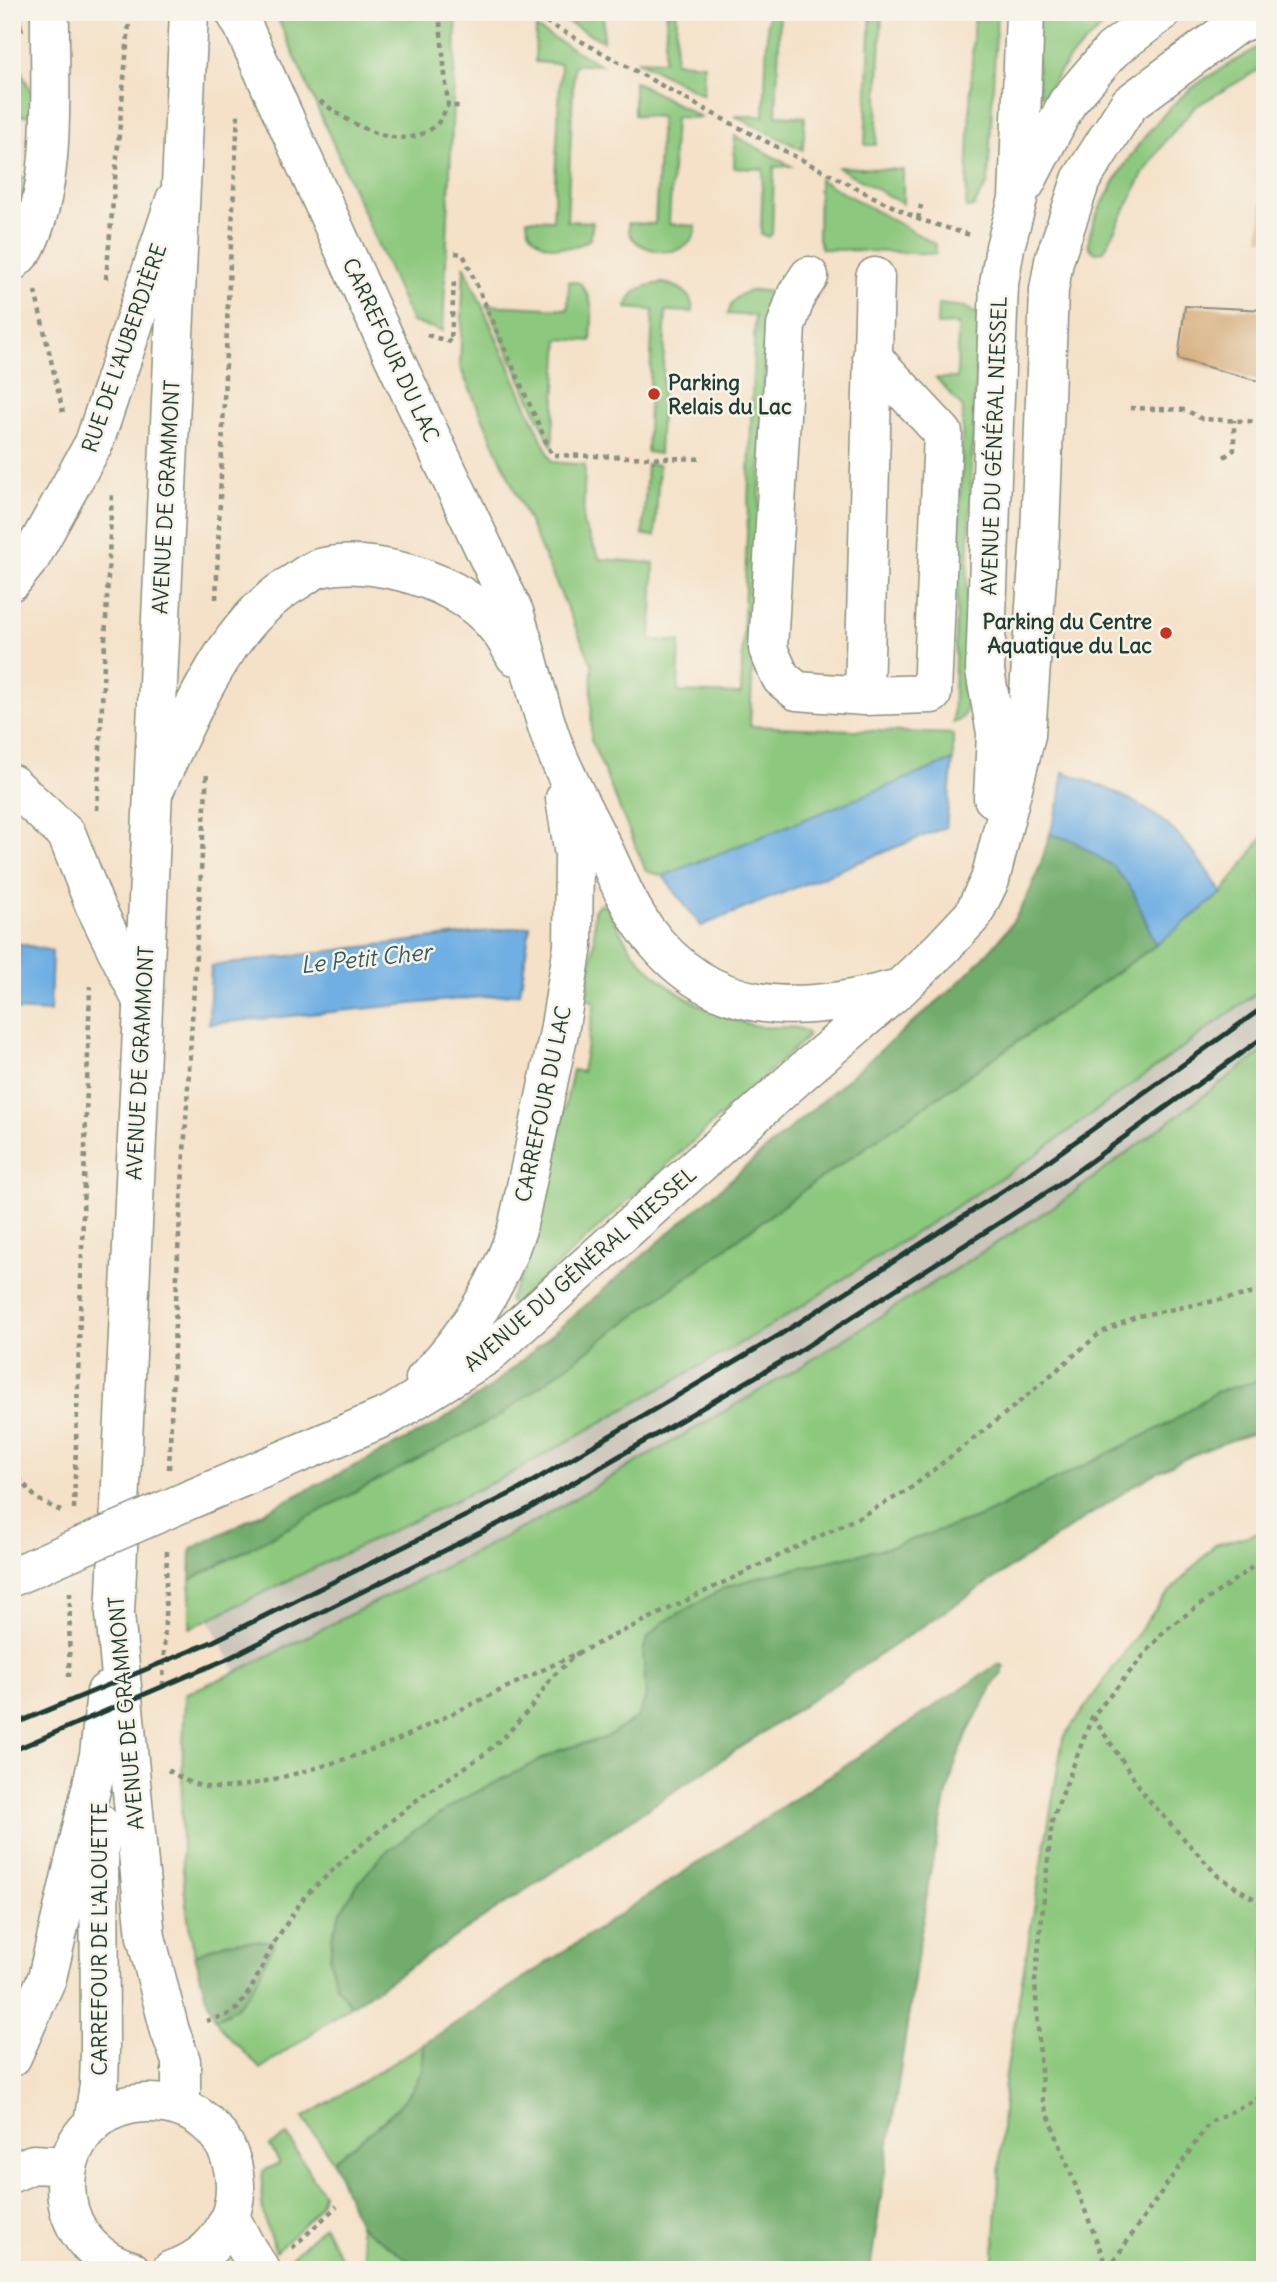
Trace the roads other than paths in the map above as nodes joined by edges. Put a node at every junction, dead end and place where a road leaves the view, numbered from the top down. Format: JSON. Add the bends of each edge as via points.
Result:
{"nodes":[{"id":1,"x":50,"y":12,"type":"edge"},
{"id":2,"x":189,"y":12,"type":"edge"},
{"id":3,"x":235,"y":12,"type":"edge"},
{"id":4,"x":1026,"y":12,"type":"edge"},
{"id":5,"x":1162,"y":12,"type":"edge"},
{"id":6,"x":1241,"y":16,"type":"edge"},
{"id":7,"x":181,"y":181,"type":"junction"},
{"id":8,"x":1018,"y":199,"type":"junction"},
{"id":9,"x":19,"y":255,"type":"edge"},
{"id":10,"x":809,"y":276,"type":"dead end"},
{"id":11,"x":874,"y":277,"type":"dead end"},
{"id":12,"x":872,"y":357,"type":"junction"},
{"id":13,"x":12,"y":581,"type":"edge"},
{"id":14,"x":535,"y":691,"type":"junction"},
{"id":15,"x":864,"y":696,"type":"junction"},
{"id":16,"x":557,"y":754,"type":"junction"},
{"id":17,"x":12,"y":784,"type":"edge"},
{"id":18,"x":153,"y":793,"type":"junction"},
{"id":19,"x":990,"y":880,"type":"junction"},
{"id":20,"x":900,"y":988,"type":"junction"},
{"id":21,"x":143,"y":1003,"type":"junction"},
{"id":22,"x":392,"y":1414,"type":"junction"},
{"id":23,"x":12,"y":1577,"type":"edge"},
{"id":24,"x":115,"y":1614,"type":"junction"},
{"id":25,"x":99,"y":1755,"type":"junction"},
{"id":26,"x":12,"y":2057,"type":"edge"},
{"id":27,"x":181,"y":2108,"type":"junction"},
{"id":28,"x":93,"y":2124,"type":"junction"},
{"id":29,"x":68,"y":2166,"type":"junction"},
{"id":30,"x":12,"y":2174,"type":"edge"},
{"id":31,"x":230,"y":2217,"type":"junction"},
{"id":32,"x":275,"y":2261,"type":"edge"},
{"id":33,"x":110,"y":2265,"type":"edge"},
{"id":34,"x":171,"y":2270,"type":"edge"}],
"edges":[{"from":1,"to":9,"type":"street","via":[[43,195]]},
{"from":2,"to":7,"type":"street","name":"AVENUE DE GRAMMONT"},
{"from":3,"to":14,"type":"street","name":"CARREFOUR DU LAC","via":[[514,612]]},
{"from":4,"to":8,"type":"street","name":"AVENUE DU GÉNÉRAL NIESSEL"},
{"from":5,"to":8,"type":"street","via":[[1112,50],[1067,103]]},
{"from":6,"to":19,"type":"street","name":"AVENUE DU GÉNÉRAL NIESSEL","via":[[1129,104],[1081,180],[1055,261],[1049,290],[1040,535],[1026,735]]},
{"from":7,"to":13,"type":"street","name":"RUE DE L'AUBERDIÈRE","via":[[94,443],[31,557]]},
{"from":7,"to":18,"type":"street","name":"AVENUE DE GRAMMONT"},
{"from":8,"to":19,"type":"street","name":"AVENUE DU GÉNÉRAL NIESSEL","via":[[999,284],[985,671],[996,733]]},
{"from":10,"to":15,"type":"street","via":[[786,326],[768,649],[781,678],[797,691]]},
{"from":11,"to":12,"type":"street"},
{"from":12,"to":15,"type":"street"},
{"from":12,"to":15,"type":"street","via":[[943,433],[932,694]]},
{"from":14,"to":16,"type":"street","name":"CARREFOUR DU LAC"},
{"from":14,"to":18,"type":"street","name":"CARREFOUR DU LAC","via":[[498,629],[445,587],[380,566],[319,568],[267,602],[236,637]]},
{"from":16,"to":20,"type":"street","name":"CARREFOUR DU LAC","via":[[629,903],[646,930],[691,974],[747,1001],[788,1006],[848,1002]]},
{"from":16,"to":22,"type":"street","name":"CARREFOUR DU LAC","via":[[573,855],[573,946],[517,1229],[508,1257],[474,1320],[453,1350]]},
{"from":17,"to":21,"type":"street","via":[[67,835],[94,904]]},
{"from":18,"to":21,"type":"street","name":"AVENUE DE GRAMMONT"},
{"from":19,"to":20,"type":"street","name":"AVENUE DU GÉNÉRAL NIESSEL","via":[[973,915]]},
{"from":20,"to":22,"type":"street","name":"AVENUE DU GÉNÉRAL NIESSEL","via":[[486,1356]]},
{"from":21,"to":24,"type":"street","name":"AVENUE DE GRAMMONT"},
{"from":22,"to":23,"type":"street","name":"AVENUE DU GÉNÉRAL NIESSEL","bridge":true},
{"from":24,"to":25,"type":"street","name":"CARREFOUR DE L'ALOUETTE"},
{"from":24,"to":27,"type":"street","name":"AVENUE DE GRAMMONT","via":[[146,1937],[181,2062]]},
{"from":25,"to":26,"type":"street","name":"CARREFOUR DE L'ALOUETTE","via":[[47,1978]]},
{"from":25,"to":28,"type":"street","name":"CARREFOUR DE L'ALOUETTE","via":[[100,2051]]},
{"from":27,"to":28,"type":"street","name":"CARREFOUR DE L'ALOUETTE","via":[[135,2104]]},
{"from":27,"to":31,"type":"street","name":"CARREFOUR DE L'ALOUETTE","via":[[206,2123],[225,2145],[235,2173]]},
{"from":28,"to":29,"type":"street","name":"CARREFOUR DE L'ALOUETTE"},
{"from":29,"to":30,"type":"street","via":[[33,2164]]},
{"from":29,"to":33,"type":"street","name":"CARREFOUR DE L'ALOUETTE","via":[[66,2200],[72,2221]]},
{"from":31,"to":32,"type":"street","via":[[247,2249]]},
{"from":31,"to":34,"type":"street","name":"CARREFOUR DE L'ALOUETTE","via":[[206,2252]]}]}
